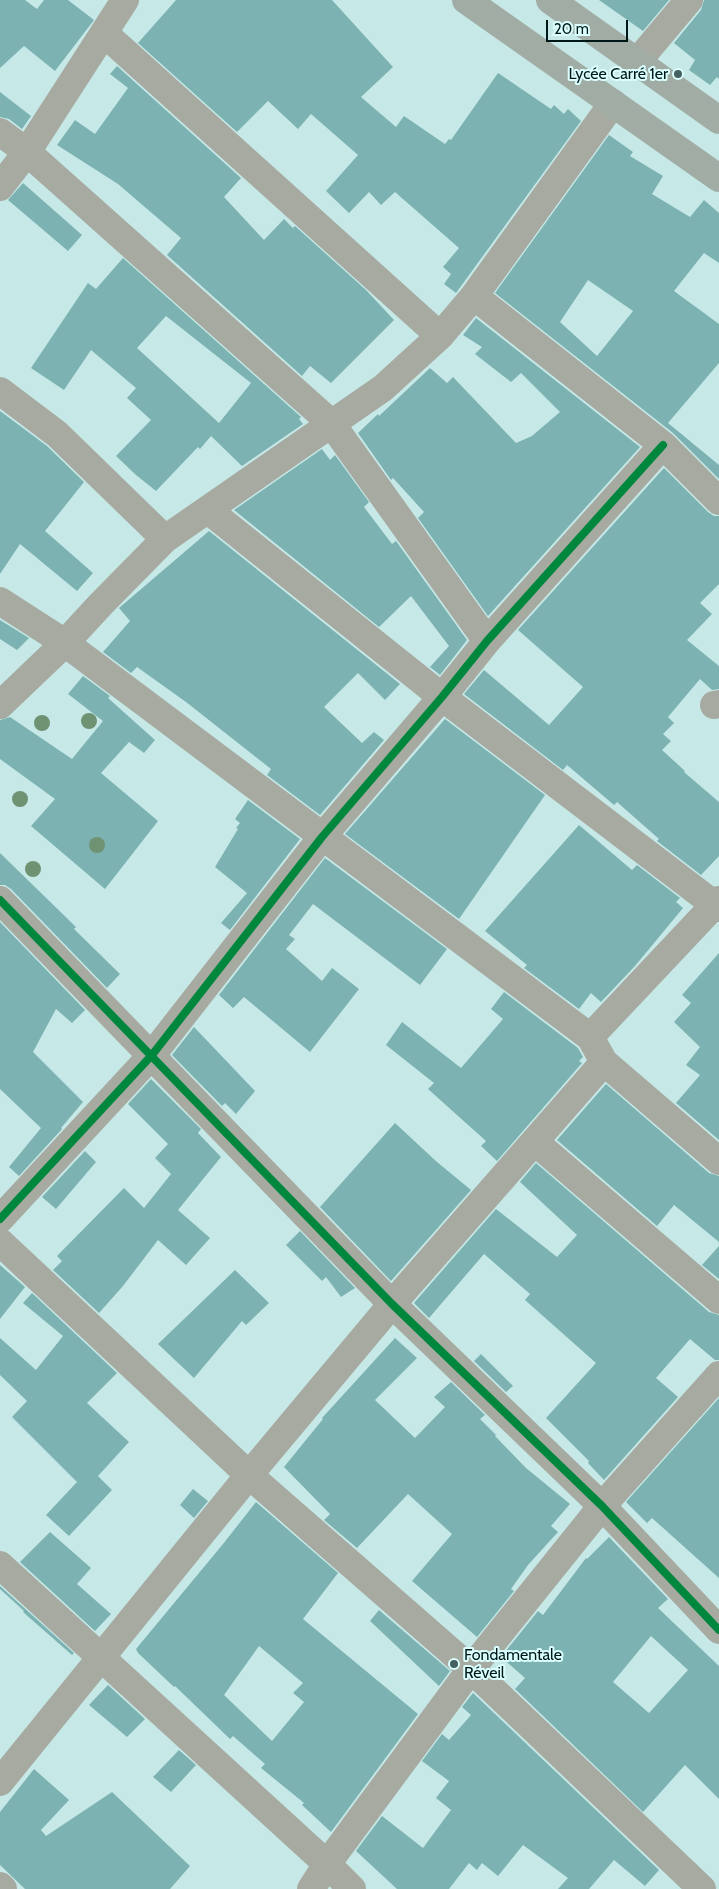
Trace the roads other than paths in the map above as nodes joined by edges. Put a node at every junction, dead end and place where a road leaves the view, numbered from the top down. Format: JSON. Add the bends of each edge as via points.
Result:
{"nodes":[{"id":1,"x":126,"y":0,"type":"edge"},
{"id":2,"x":466,"y":0,"type":"edge"},
{"id":3,"x":550,"y":0,"type":"edge"},
{"id":4,"x":689,"y":0,"type":"edge"},
{"id":5,"x":104,"y":34,"type":"junction"},
{"id":6,"x":637,"y":62,"type":"junction"},
{"id":7,"x":613,"y":103,"type":"junction"},
{"id":8,"x":719,"y":120,"type":"edge"},
{"id":9,"x":0,"y":132,"type":"edge"},
{"id":10,"x":27,"y":152,"type":"junction"},
{"id":11,"x":719,"y":178,"type":"edge"},
{"id":12,"x":0,"y":187,"type":"edge"},
{"id":13,"x":474,"y":296,"type":"junction"},
{"id":14,"x":440,"y":336,"type":"junction"},
{"id":15,"x":0,"y":391,"type":"edge"},
{"id":16,"x":331,"y":423,"type":"junction"},
{"id":17,"x":663,"y":445,"type":"junction"},
{"id":18,"x":719,"y":501,"type":"edge"},
{"id":19,"x":208,"y":510,"type":"junction"},
{"id":20,"x":165,"y":539,"type":"junction"},
{"id":21,"x":0,"y":600,"type":"edge"},
{"id":22,"x":487,"y":641,"type":"junction"},
{"id":23,"x":65,"y":643,"type":"junction"},
{"id":24,"x":442,"y":697,"type":"junction"},
{"id":25,"x":0,"y":705,"type":"edge"},
{"id":26,"x":322,"y":837,"type":"junction"},
{"id":27,"x":0,"y":900,"type":"edge"},
{"id":28,"x":718,"y":904,"type":"edge"},
{"id":29,"x":590,"y":1037,"type":"junction"},
{"id":30,"x":152,"y":1055,"type":"junction"},
{"id":31,"x":604,"y":1062,"type":"junction"},
{"id":32,"x":536,"y":1142,"type":"junction"},
{"id":33,"x":719,"y":1161,"type":"edge"},
{"id":34,"x":0,"y":1219,"type":"edge"},
{"id":35,"x":0,"y":1242,"type":"edge"},
{"id":36,"x":719,"y":1300,"type":"edge"},
{"id":37,"x":392,"y":1304,"type":"junction"},
{"id":38,"x":719,"y":1375,"type":"edge"},
{"id":39,"x":248,"y":1475,"type":"junction"},
{"id":40,"x":602,"y":1506,"type":"junction"},
{"id":41,"x":0,"y":1565,"type":"edge"},
{"id":42,"x":719,"y":1630,"type":"edge"},
{"id":43,"x":102,"y":1658,"type":"junction"},
{"id":44,"x":471,"y":1669,"type":"junction"},
{"id":45,"x":0,"y":1782,"type":"edge"},
{"id":46,"x":327,"y":1864,"type":"junction"},
{"id":47,"x":0,"y":1886,"type":"edge"},
{"id":48,"x":3,"y":1889,"type":"edge"},
{"id":49,"x":312,"y":1889,"type":"edge"},
{"id":50,"x":352,"y":1889,"type":"edge"},
{"id":51,"x":702,"y":1889,"type":"edge"}],
"edges":[{"from":1,"to":5,"type":"street"},
{"from":2,"to":7,"type":"main road"},
{"from":3,"to":6,"type":"main road"},
{"from":4,"to":6,"type":"street"},
{"from":5,"to":10,"type":"street"},
{"from":5,"to":14,"type":"street"},
{"from":6,"to":8,"type":"main road"},
{"from":7,"to":11,"type":"main road"},
{"from":7,"to":13,"type":"street"},
{"from":9,"to":10,"type":"street"},
{"from":10,"to":12,"type":"street"},
{"from":10,"to":16,"type":"street"},
{"from":13,"to":14,"type":"street"},
{"from":13,"to":17,"type":"street"},
{"from":14,"to":16,"type":"street","via":[[383,388]]},
{"from":15,"to":20,"type":"street","via":[[57,434]]},
{"from":16,"to":19,"type":"street"},
{"from":16,"to":22,"type":"street"},
{"from":17,"to":18,"type":"street"},
{"from":17,"to":22,"type":"street"},
{"from":19,"to":20,"type":"street"},
{"from":19,"to":24,"type":"street"},
{"from":20,"to":23,"type":"street"},
{"from":21,"to":23,"type":"street"},
{"from":22,"to":24,"type":"street"},
{"from":23,"to":25,"type":"street"},
{"from":23,"to":26,"type":"street"},
{"from":24,"to":26,"type":"street"},
{"from":24,"to":28,"type":"street"},
{"from":26,"to":29,"type":"street"},
{"from":26,"to":30,"type":"street"},
{"from":27,"to":30,"type":"street"},
{"from":28,"to":29,"type":"street"},
{"from":29,"to":31,"type":"street"},
{"from":30,"to":34,"type":"street"},
{"from":30,"to":37,"type":"street"},
{"from":31,"to":32,"type":"street"},
{"from":31,"to":33,"type":"street"},
{"from":32,"to":36,"type":"street"},
{"from":32,"to":37,"type":"street"},
{"from":35,"to":39,"type":"street"},
{"from":37,"to":39,"type":"street"},
{"from":37,"to":40,"type":"street"},
{"from":38,"to":40,"type":"street"},
{"from":39,"to":43,"type":"street"},
{"from":39,"to":44,"type":"street"},
{"from":40,"to":42,"type":"street"},
{"from":40,"to":44,"type":"street"},
{"from":41,"to":43,"type":"street"},
{"from":43,"to":45,"type":"street"},
{"from":43,"to":46,"type":"street"},
{"from":44,"to":46,"type":"street"},
{"from":44,"to":51,"type":"street"},
{"from":46,"to":49,"type":"street"},
{"from":46,"to":50,"type":"street"},
{"from":47,"to":48,"type":"street"}]}
